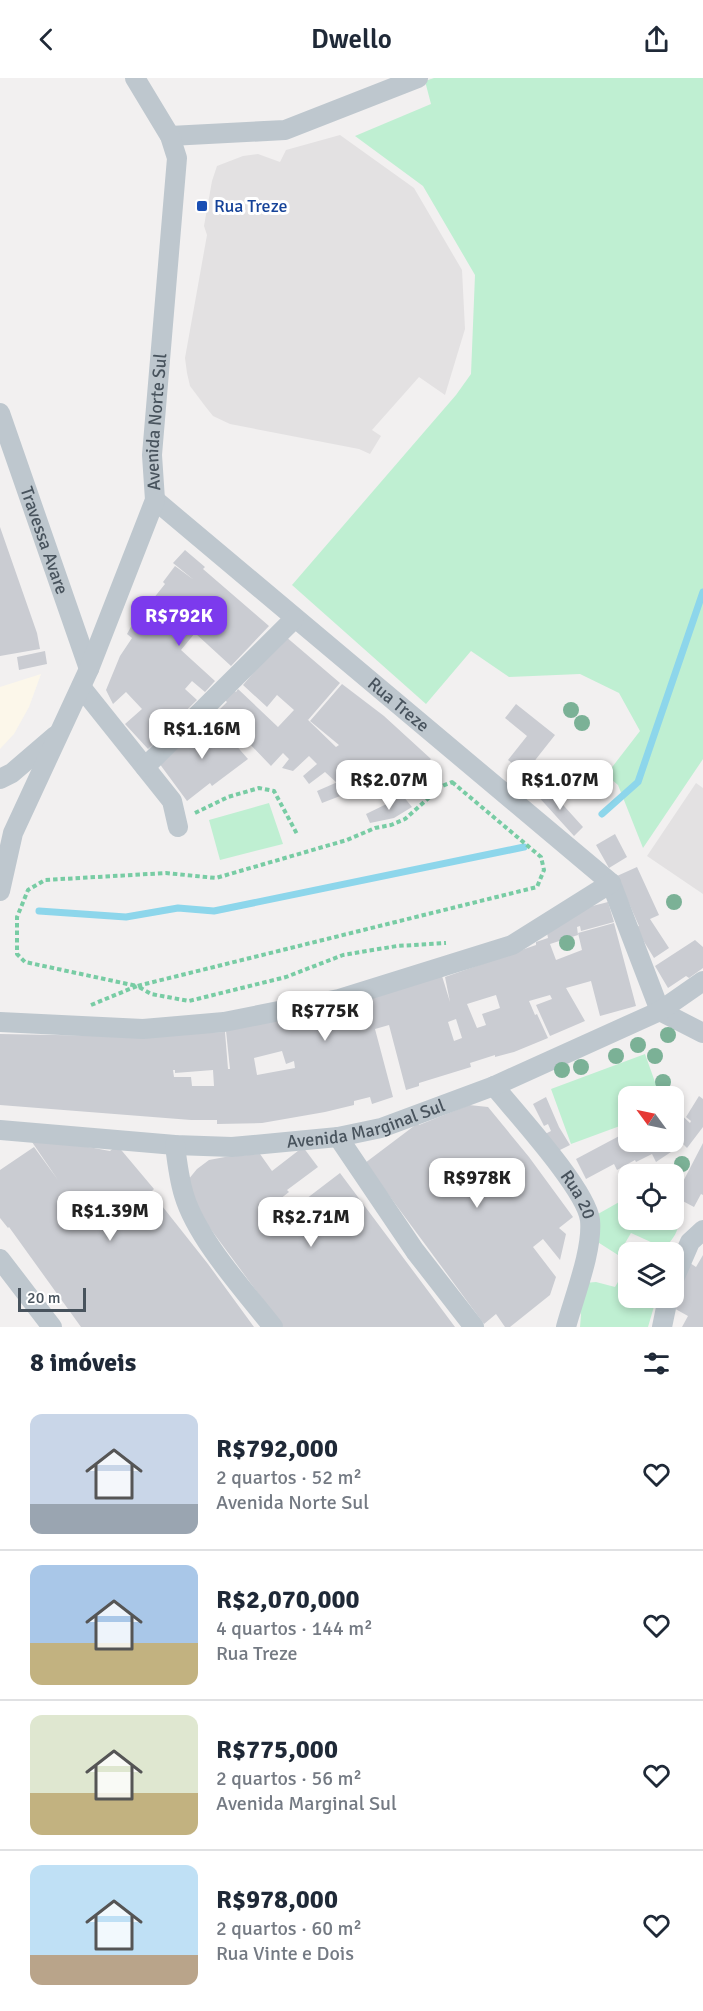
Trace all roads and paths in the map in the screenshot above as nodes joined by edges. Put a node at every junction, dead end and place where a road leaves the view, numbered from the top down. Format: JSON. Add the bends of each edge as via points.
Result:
{"nodes":[{"id":1,"x":135,"y":78,"type":"edge"},
{"id":2,"x":418,"y":78,"type":"edge"},
{"id":3,"x":171,"y":136,"type":"junction"},
{"id":4,"x":0,"y":413,"type":"edge"},
{"id":5,"x":155,"y":500,"type":"junction"},
{"id":6,"x":294,"y":619,"type":"junction"},
{"id":7,"x":85,"y":678,"type":"junction"},
{"id":8,"x":60,"y":733,"type":"junction"},
{"id":9,"x":145,"y":767,"type":"junction"},
{"id":10,"x":0,"y":779,"type":"edge"},
{"id":11,"x":178,"y":827,"type":"joint"},
{"id":12,"x":7,"y":831,"type":"edge"},
{"id":13,"x":297,"y":834,"type":"dead end"},
{"id":14,"x":611,"y":883,"type":"junction"},
{"id":15,"x":0,"y":891,"type":"edge"},
{"id":16,"x":452,"y":944,"type":"dead end"},
{"id":17,"x":703,"y":981,"type":"edge"},
{"id":18,"x":137,"y":986,"type":"junction"},
{"id":19,"x":86,"y":1007,"type":"dead end"},
{"id":20,"x":660,"y":1011,"type":"junction"},
{"id":21,"x":0,"y":1022,"type":"edge"},
{"id":22,"x":703,"y":1033,"type":"edge"},
{"id":23,"x":494,"y":1086,"type":"junction"},
{"id":24,"x":0,"y":1130,"type":"edge"},
{"id":25,"x":338,"y":1137,"type":"junction"},
{"id":26,"x":175,"y":1145,"type":"junction"},
{"id":27,"x":703,"y":1230,"type":"edge"},
{"id":28,"x":684,"y":1256,"type":"edge"},
{"id":29,"x":0,"y":1259,"type":"edge"},
{"id":30,"x":666,"y":1308,"type":"edge"},
{"id":31,"x":52,"y":1327,"type":"edge"},
{"id":32,"x":273,"y":1327,"type":"edge"},
{"id":33,"x":474,"y":1327,"type":"edge"},
{"id":34,"x":566,"y":1327,"type":"edge"},
{"id":35,"x":662,"y":1327,"type":"edge"}],
"edges":[{"from":1,"to":3,"type":"street","name":"Avenida Norte Sul"},
{"from":2,"to":3,"type":"street","via":[[285,130]]},
{"from":3,"to":5,"type":"street","name":"Avenida Norte Sul","via":[[177,158],[152,455]]},
{"from":4,"to":7,"type":"street","name":"Travessa Avare"},
{"from":5,"to":6,"type":"street","name":"Rua Treze"},
{"from":5,"to":7,"type":"street","name":"Avenida Norte Sul"},
{"from":6,"to":9,"type":"street"},
{"from":6,"to":14,"type":"street","name":"Rua Treze"},
{"from":7,"to":8,"type":"street","name":"Avenida Norte Sul"},
{"from":7,"to":9,"type":"street","name":"Travessa Avare"},
{"from":8,"to":10,"type":"street"},
{"from":8,"to":12,"type":"street","name":"Avenida Norte Sul"},
{"from":9,"to":11,"type":"street","name":"Travessa Avare","via":[[172,801]]},
{"from":11,"to":13,"type":"path","via":[[200,809],[259,788],[274,792]]},
{"from":12,"to":15,"type":"street","name":"Avenida Norte Sul"},
{"from":14,"to":20,"type":"street","name":"Rua Treze"},
{"from":14,"to":21,"type":"street","via":[[512,945],[339,999],[224,1022],[143,1029]]},
{"from":16,"to":18,"type":"path","via":[[397,946],[343,955],[286,977],[189,1001],[151,994]]},
{"from":17,"to":20,"type":"street","name":"Avenida Marginal Sul"},
{"from":18,"to":18,"type":"path","via":[[25,962],[17,954],[17,917],[28,890],[45,880],[166,873],[216,878],[391,825],[405,819],[442,786],[452,782],[541,857],[544,870],[537,886]]},
{"from":18,"to":19,"type":"path"},
{"from":20,"to":22,"type":"street"},
{"from":20,"to":23,"type":"street","name":"Avenida Marginal Sul"},
{"from":23,"to":25,"type":"street","name":"Avenida Marginal Sul","via":[[381,1128]]},
{"from":23,"to":34,"type":"street","name":"Rua 20","via":[[562,1168],[590,1218],[588,1248]]},
{"from":24,"to":26,"type":"street","name":"Avenida Marginal Sul"},
{"from":25,"to":26,"type":"street","name":"Avenida Marginal Sul","via":[[232,1147]]},
{"from":25,"to":33,"type":"street","via":[[415,1251]]},
{"from":26,"to":32,"type":"street","via":[[184,1197],[193,1218]]},
{"from":27,"to":28,"type":"street","via":[[690,1242]]},
{"from":29,"to":31,"type":"street"},
{"from":30,"to":35,"type":"street"}]}
